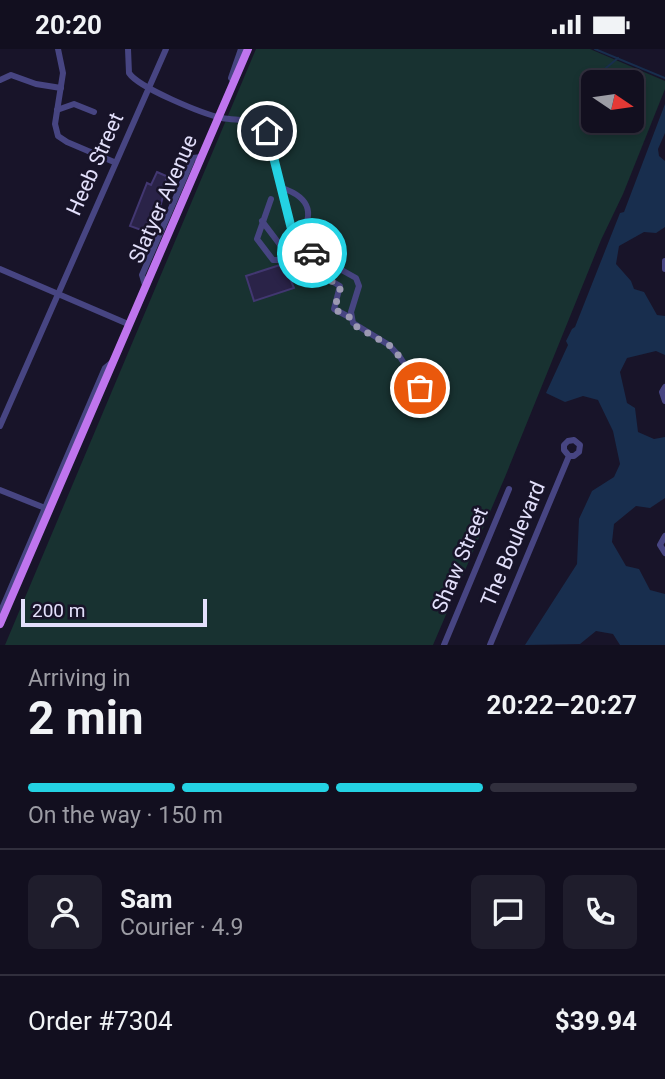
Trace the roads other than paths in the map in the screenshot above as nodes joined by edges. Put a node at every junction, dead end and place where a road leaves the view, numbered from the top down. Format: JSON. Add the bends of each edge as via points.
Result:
{"nodes":[{"id":1,"x":58,"y":49,"type":"edge"},
{"id":2,"x":128,"y":49,"type":"edge"},
{"id":3,"x":166,"y":49,"type":"edge"},
{"id":4,"x":241,"y":49,"type":"edge"},
{"id":5,"x":248,"y":49,"type":"edge"},
{"id":6,"x":0,"y":80,"type":"edge"},
{"id":7,"x":234,"y":82,"type":"junction"},
{"id":8,"x":61,"y":88,"type":"junction"},
{"id":9,"x":149,"y":89,"type":"junction"},
{"id":10,"x":57,"y":110,"type":"junction"},
{"id":11,"x":94,"y":111,"type":"dead end"},
{"id":12,"x":218,"y":117,"type":"junction"},
{"id":13,"x":114,"y":162,"type":"junction"},
{"id":14,"x":282,"y":188,"type":"junction"},
{"id":15,"x":271,"y":199,"type":"dead end"},
{"id":16,"x":262,"y":221,"type":"junction"},
{"id":17,"x":297,"y":240,"type":"junction"},
{"id":18,"x":302,"y":248,"type":"junction"},
{"id":19,"x":287,"y":254,"type":"junction"},
{"id":20,"x":323,"y":259,"type":"junction"},
{"id":21,"x":665,"y":261,"type":"edge"},
{"id":22,"x":0,"y":269,"type":"edge"},
{"id":23,"x":665,"y":269,"type":"edge"},
{"id":24,"x":57,"y":293,"type":"junction"},
{"id":25,"x":351,"y":318,"type":"junction"},
{"id":26,"x":128,"y":324,"type":"junction"},
{"id":27,"x":111,"y":363,"type":"junction"},
{"id":28,"x":665,"y":387,"type":"edge"},
{"id":29,"x":428,"y":401,"type":"dead end"},
{"id":30,"x":665,"y":401,"type":"edge"},
{"id":31,"x":0,"y":426,"type":"edge"},
{"id":32,"x":569,"y":456,"type":"dead end"},
{"id":33,"x":509,"y":489,"type":"dead end"},
{"id":34,"x":0,"y":490,"type":"edge"},
{"id":35,"x":45,"y":508,"type":"junction"},
{"id":36,"x":665,"y":536,"type":"edge"},
{"id":37,"x":665,"y":552,"type":"edge"},
{"id":38,"x":0,"y":613,"type":"edge"},
{"id":39,"x":0,"y":624,"type":"edge"},
{"id":40,"x":444,"y":645,"type":"edge"},
{"id":41,"x":490,"y":645,"type":"edge"}],
"edges":[{"from":1,"to":8,"type":"street"},
{"from":2,"to":9,"type":"street","via":[[130,73]]},
{"from":3,"to":9,"type":"street","name":"Heeb Street"},
{"from":4,"to":7,"type":"street","via":[[230,78]]},
{"from":5,"to":7,"type":"main road","name":"Slatyer Avenue"},
{"from":6,"to":8,"type":"street","via":[[11,75]]},
{"from":7,"to":12,"type":"main road","name":"Slatyer Avenue"},
{"from":8,"to":10,"type":"street"},
{"from":9,"to":12,"type":"street"},
{"from":9,"to":13,"type":"street","name":"Heeb Street"},
{"from":10,"to":11,"type":"street","via":[[74,104]]},
{"from":10,"to":13,"type":"street","via":[[56,130],[62,140]]},
{"from":12,"to":14,"type":"street","via":[[261,124],[267,131]]},
{"from":12,"to":26,"type":"main road","name":"Slatyer Avenue"},
{"from":13,"to":24,"type":"street","name":"Heeb Street"},
{"from":14,"to":17,"type":"street"},
{"from":14,"to":17,"type":"street","via":[[306,202],[309,219]]},
{"from":15,"to":16,"type":"street"},
{"from":16,"to":19,"type":"street"},
{"from":16,"to":19,"type":"street","via":[[257,239],[273,260]]},
{"from":17,"to":18,"type":"street"},
{"from":18,"to":19,"type":"street","via":[[298,255]]},
{"from":18,"to":20,"type":"street"},
{"from":20,"to":25,"type":"street","via":[[328,279],[340,286],[334,309]]},
{"from":20,"to":25,"type":"street","via":[[356,278],[359,295]]},
{"from":21,"to":23,"type":"street"},
{"from":22,"to":24,"type":"street"},
{"from":24,"to":26,"type":"street"},
{"from":24,"to":31,"type":"street","name":"Heeb Street"},
{"from":25,"to":29,"type":"street","via":[[357,327],[389,345]]},
{"from":26,"to":27,"type":"main road","name":"Slatyer Avenue"},
{"from":27,"to":35,"type":"street","name":"Slatyer Avenue"},
{"from":27,"to":39,"type":"main road","name":"Slatyer Avenue"},
{"from":28,"to":30,"type":"street"},
{"from":32,"to":41,"type":"street","name":"The Boulevard"},
{"from":33,"to":40,"type":"street","name":"Shaw Street"},
{"from":34,"to":35,"type":"street"},
{"from":35,"to":38,"type":"street","name":"Slatyer Avenue"},
{"from":36,"to":37,"type":"street","via":[[660,545]]}]}
